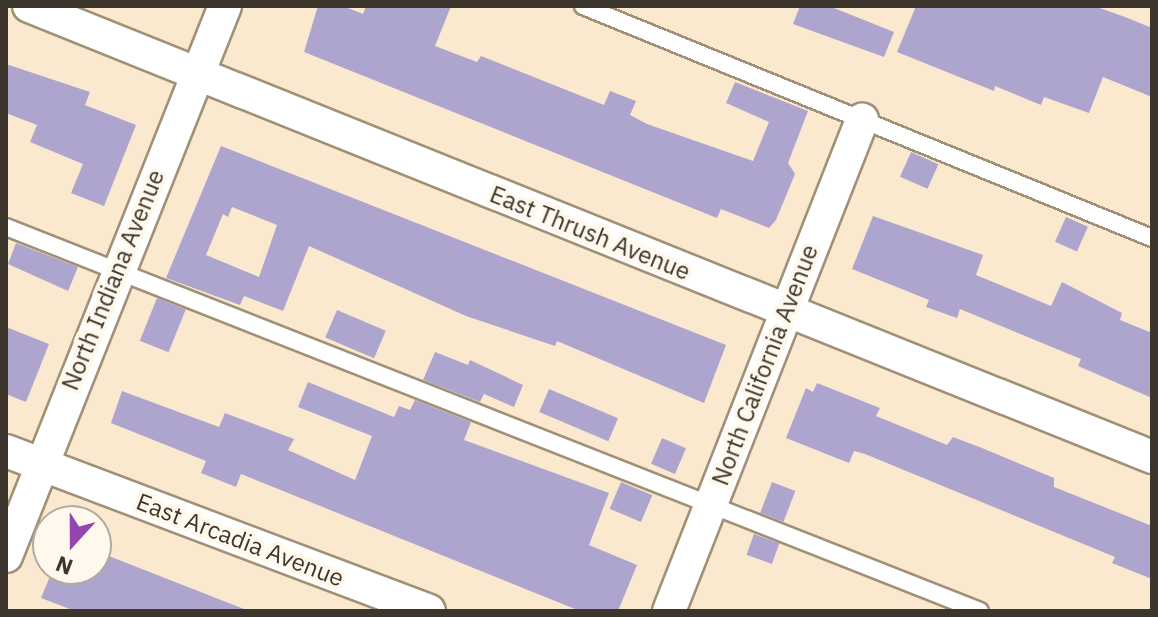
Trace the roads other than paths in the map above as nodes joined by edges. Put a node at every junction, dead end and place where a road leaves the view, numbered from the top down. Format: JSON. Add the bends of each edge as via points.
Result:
{"nodes":[{"id":1,"x":29,"y":6,"type":"edge"},
{"id":2,"x":225,"y":6,"type":"edge"},
{"id":3,"x":583,"y":6,"type":"edge"},
{"id":4,"x":197,"y":74,"type":"junction"},
{"id":5,"x":862,"y":120,"type":"junction"},
{"id":6,"x":6,"y":227,"type":"edge"},
{"id":7,"x":1152,"y":238,"type":"edge"},
{"id":8,"x":117,"y":271,"type":"junction"},
{"id":9,"x":785,"y":312,"type":"junction"},
{"id":10,"x":6,"y":451,"type":"edge"},
{"id":11,"x":1152,"y":457,"type":"edge"},
{"id":12,"x":38,"y":464,"type":"junction"},
{"id":13,"x":710,"y":504,"type":"junction"},
{"id":14,"x":6,"y":556,"type":"edge"},
{"id":15,"x":429,"y":611,"type":"edge"},
{"id":16,"x":669,"y":611,"type":"edge"},
{"id":17,"x":980,"y":611,"type":"edge"}],
"edges":[{"from":1,"to":4,"type":"street","name":"East Thrush Avenue"},
{"from":2,"to":4,"type":"street","name":"North Indiana Avenue"},
{"from":3,"to":5,"type":"lane"},
{"from":4,"to":8,"type":"street","name":"North Indiana Avenue"},
{"from":4,"to":9,"type":"street","name":"East Thrush Avenue"},
{"from":5,"to":7,"type":"lane"},
{"from":5,"to":9,"type":"street","name":"North California Avenue"},
{"from":6,"to":8,"type":"lane"},
{"from":8,"to":12,"type":"street","name":"North Indiana Avenue"},
{"from":8,"to":13,"type":"lane"},
{"from":9,"to":11,"type":"street","name":"East Thrush Avenue"},
{"from":9,"to":13,"type":"street","name":"North California Avenue"},
{"from":10,"to":12,"type":"street","name":"East Arcadia Avenue"},
{"from":12,"to":14,"type":"street","name":"North Indiana Avenue"},
{"from":12,"to":15,"type":"street","name":"East Arcadia Avenue"},
{"from":13,"to":16,"type":"street","name":"North California Avenue"},
{"from":13,"to":17,"type":"lane"}]}
